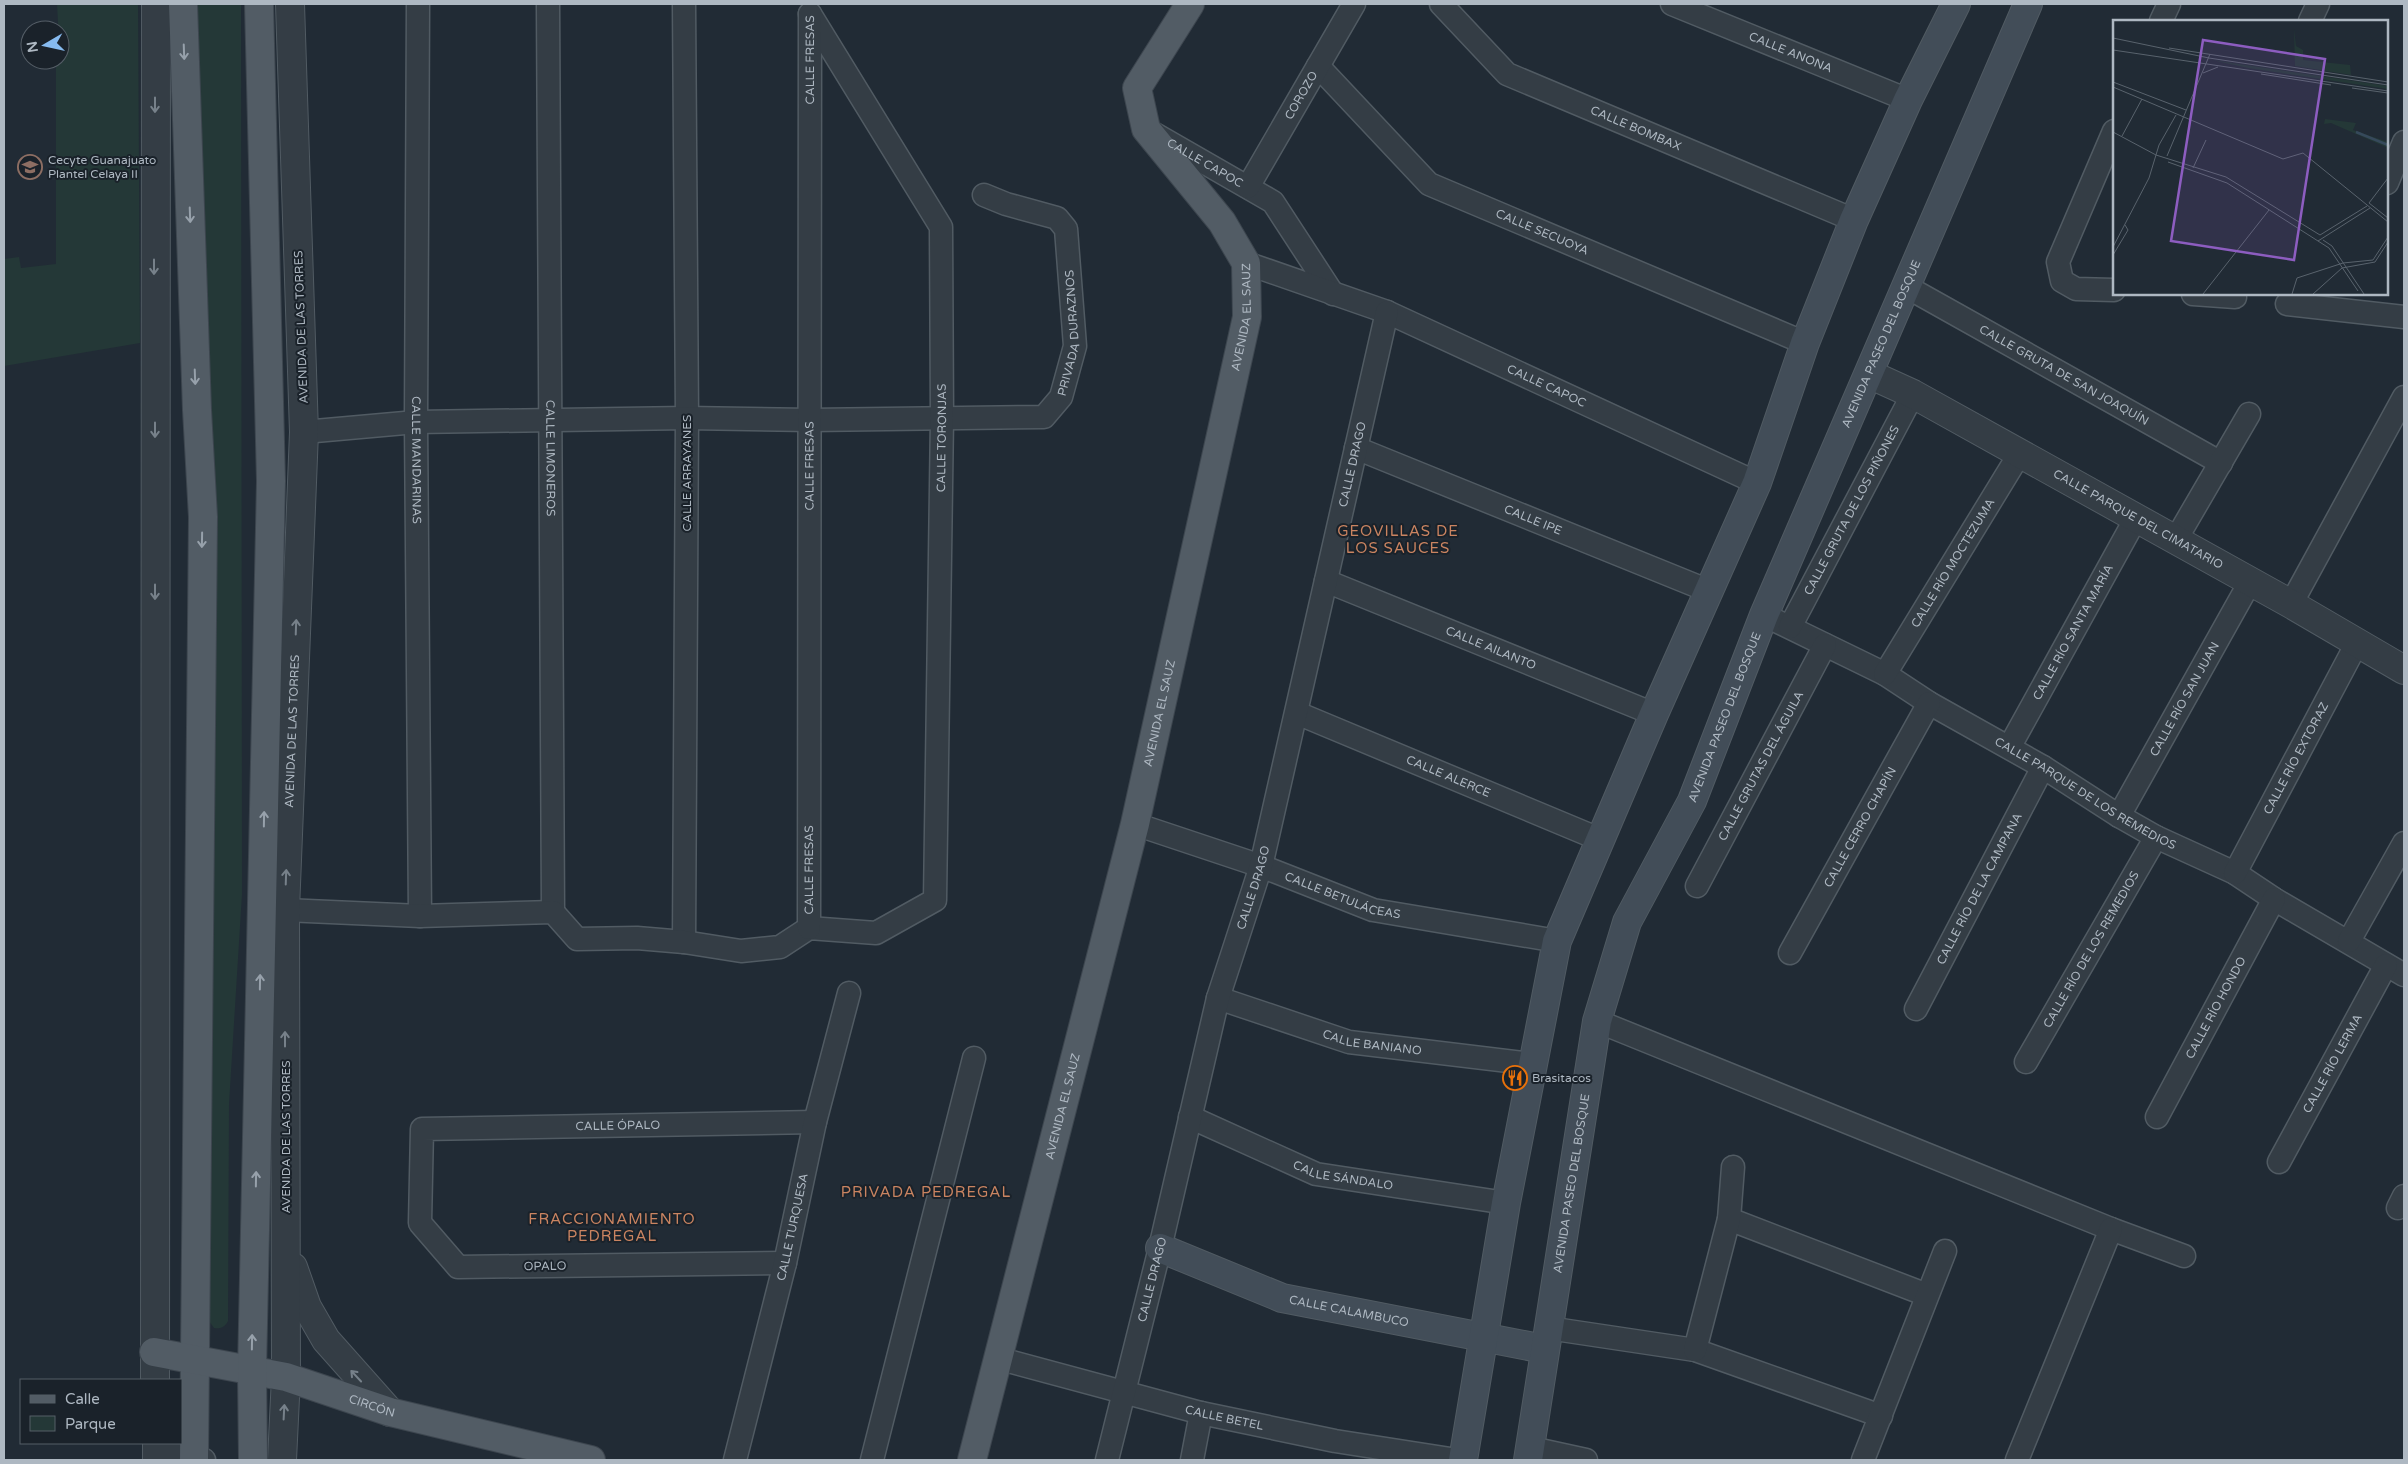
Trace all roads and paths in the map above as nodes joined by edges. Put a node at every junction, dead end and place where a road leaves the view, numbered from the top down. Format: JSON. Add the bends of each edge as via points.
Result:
{"nodes":[{"id":1,"x":156,"y":4,"type":"edge"},
{"id":2,"x":183,"y":4,"type":"edge"},
{"id":3,"x":259,"y":4,"type":"edge"},
{"id":4,"x":290,"y":4,"type":"edge"},
{"id":5,"x":418,"y":4,"type":"edge"},
{"id":6,"x":548,"y":4,"type":"edge"},
{"id":7,"x":684,"y":4,"type":"edge"},
{"id":8,"x":1190,"y":4,"type":"edge"},
{"id":9,"x":1354,"y":4,"type":"edge"},
{"id":10,"x":1441,"y":4,"type":"edge"},
{"id":11,"x":1672,"y":4,"type":"edge"},
{"id":12,"x":1956,"y":4,"type":"edge"},
{"id":13,"x":2028,"y":4,"type":"edge"},
{"id":14,"x":2169,"y":4,"type":"edge"},
{"id":15,"x":2318,"y":4,"type":"edge"},
{"id":16,"x":808,"y":9,"type":"edge"},
{"id":17,"x":2161,"y":20,"type":"edge"},
{"id":18,"x":2310,"y":20,"type":"edge"},
{"id":19,"x":1318,"y":66,"type":"junction"},
{"id":20,"x":1908,"y":100,"type":"junction"},
{"id":21,"x":1146,"y":129,"type":"junction"},
{"id":22,"x":2113,"y":133,"type":"edge"},
{"id":23,"x":2404,"y":142,"type":"edge"},
{"id":24,"x":2388,"y":180,"type":"edge"},
{"id":25,"x":2388,"y":182,"type":"edge"},
{"id":26,"x":2404,"y":184,"type":"edge"},
{"id":27,"x":1248,"y":187,"type":"junction"},
{"id":28,"x":984,"y":195,"type":"dead end"},
{"id":29,"x":1854,"y":220,"type":"junction"},
{"id":30,"x":1246,"y":263,"type":"junction"},
{"id":31,"x":1907,"y":287,"type":"junction"},
{"id":32,"x":2113,"y":290,"type":"edge"},
{"id":33,"x":1333,"y":294,"type":"junction"},
{"id":34,"x":2207,"y":295,"type":"edge"},
{"id":35,"x":2235,"y":297,"type":"dead end"},
{"id":36,"x":2334,"y":301,"type":"edge"},
{"id":37,"x":2288,"y":304,"type":"dead end"},
{"id":38,"x":1387,"y":312,"type":"junction"},
{"id":39,"x":2404,"y":317,"type":"edge"},
{"id":40,"x":1805,"y":343,"type":"junction"},
{"id":41,"x":1869,"y":374,"type":"junction"},
{"id":42,"x":1913,"y":394,"type":"junction"},
{"id":43,"x":2404,"y":397,"type":"edge"},
{"id":44,"x":2249,"y":414,"type":"dead end"},
{"id":45,"x":687,"y":418,"type":"junction"},
{"id":46,"x":942,"y":418,"type":"junction"},
{"id":47,"x":549,"y":420,"type":"junction"},
{"id":48,"x":811,"y":420,"type":"junction"},
{"id":49,"x":416,"y":422,"type":"junction"},
{"id":50,"x":304,"y":432,"type":"junction"},
{"id":51,"x":1356,"y":448,"type":"junction"},
{"id":52,"x":2020,"y":453,"type":"junction"},
{"id":53,"x":2221,"y":463,"type":"junction"},
{"id":54,"x":1757,"y":483,"type":"junction"},
{"id":55,"x":2136,"y":518,"type":"junction"},
{"id":56,"x":2175,"y":541,"type":"junction"},
{"id":57,"x":1326,"y":581,"type":"junction"},
{"id":58,"x":2250,"y":582,"type":"junction"},
{"id":59,"x":1710,"y":591,"type":"junction"},
{"id":60,"x":2290,"y":604,"type":"junction"},
{"id":61,"x":1764,"y":615,"type":"junction"},
{"id":62,"x":1790,"y":627,"type":"junction"},
{"id":63,"x":2357,"y":643,"type":"junction"},
{"id":64,"x":1825,"y":645,"type":"junction"},
{"id":65,"x":2404,"y":670,"type":"edge"},
{"id":66,"x":1886,"y":674,"type":"junction"},
{"id":67,"x":1929,"y":703,"type":"junction"},
{"id":68,"x":1297,"y":713,"type":"junction"},
{"id":69,"x":1654,"y":714,"type":"junction"},
{"id":70,"x":2010,"y":746,"type":"junction"},
{"id":71,"x":2043,"y":767,"type":"junction"},
{"id":72,"x":2119,"y":816,"type":"junction"},
{"id":73,"x":1135,"y":824,"type":"junction"},
{"id":74,"x":2156,"y":837,"type":"junction"},
{"id":75,"x":1599,"y":839,"type":"junction"},
{"id":76,"x":2404,"y":843,"type":"edge"},
{"id":77,"x":1261,"y":866,"type":"junction"},
{"id":78,"x":2236,"y":873,"type":"junction"},
{"id":79,"x":1697,"y":886,"type":"dead end"},
{"id":80,"x":2274,"y":899,"type":"junction"},
{"id":81,"x":285,"y":910,"type":"junction"},
{"id":82,"x":552,"y":912,"type":"junction"},
{"id":83,"x":420,"y":916,"type":"junction"},
{"id":84,"x":809,"y":928,"type":"junction"},
{"id":85,"x":1557,"y":941,"type":"junction"},
{"id":86,"x":2349,"y":941,"type":"junction"},
{"id":87,"x":684,"y":942,"type":"junction"},
{"id":88,"x":1790,"y":953,"type":"dead end"},
{"id":89,"x":2395,"y":970,"type":"edge"},
{"id":90,"x":849,"y":993,"type":"dead end"},
{"id":91,"x":1218,"y":998,"type":"junction"},
{"id":92,"x":1916,"y":1009,"type":"dead end"},
{"id":93,"x":1597,"y":1021,"type":"junction"},
{"id":94,"x":974,"y":1058,"type":"dead end"},
{"id":95,"x":2026,"y":1062,"type":"dead end"},
{"id":96,"x":1532,"y":1064,"type":"junction"},
{"id":97,"x":1190,"y":1117,"type":"junction"},
{"id":98,"x":2157,"y":1117,"type":"dead end"},
{"id":99,"x":815,"y":1122,"type":"junction"},
{"id":100,"x":422,"y":1129,"type":"joint"},
{"id":101,"x":2279,"y":1162,"type":"dead end"},
{"id":102,"x":1733,"y":1167,"type":"dead end"},
{"id":103,"x":1506,"y":1203,"type":"junction"},
{"id":104,"x":1729,"y":1219,"type":"junction"},
{"id":105,"x":2111,"y":1229,"type":"junction"},
{"id":106,"x":286,"y":1246,"type":"junction"},
{"id":107,"x":1160,"y":1248,"type":"junction"},
{"id":108,"x":1944,"y":1251,"type":"dead end"},
{"id":109,"x":2184,"y":1256,"type":"dead end"},
{"id":110,"x":785,"y":1263,"type":"junction"},
{"id":111,"x":1927,"y":1295,"type":"junction"},
{"id":112,"x":1484,"y":1338,"type":"junction"},
{"id":113,"x":1546,"y":1339,"type":"junction"},
{"id":114,"x":1695,"y":1350,"type":"junction"},
{"id":115,"x":154,"y":1352,"type":"junction"},
{"id":116,"x":997,"y":1358,"type":"junction"},
{"id":117,"x":195,"y":1360,"type":"junction"},
{"id":118,"x":252,"y":1371,"type":"junction"},
{"id":119,"x":286,"y":1377,"type":"junction"},
{"id":120,"x":155,"y":1379,"type":"edge"},
{"id":121,"x":1125,"y":1392,"type":"junction"},
{"id":122,"x":390,"y":1412,"type":"junction"},
{"id":123,"x":1201,"y":1413,"type":"junction"},
{"id":124,"x":1881,"y":1416,"type":"junction"},
{"id":125,"x":157,"y":1450,"type":"edge"},
{"id":126,"x":1333,"y":1451,"type":"edge"},
{"id":127,"x":1530,"y":1454,"type":"edge"},
{"id":128,"x":197,"y":1459,"type":"edge"},
{"id":129,"x":253,"y":1460,"type":"edge"},
{"id":130,"x":282,"y":1460,"type":"edge"},
{"id":131,"x":591,"y":1460,"type":"edge"},
{"id":132,"x":735,"y":1460,"type":"edge"},
{"id":133,"x":872,"y":1460,"type":"edge"},
{"id":134,"x":972,"y":1460,"type":"edge"},
{"id":135,"x":1107,"y":1460,"type":"edge"},
{"id":136,"x":1192,"y":1460,"type":"edge"},
{"id":137,"x":1457,"y":1460,"type":"edge"},
{"id":138,"x":1463,"y":1460,"type":"edge"},
{"id":139,"x":1586,"y":1460,"type":"edge"},
{"id":140,"x":1863,"y":1460,"type":"edge"},
{"id":141,"x":2017,"y":1460,"type":"edge"}],
"edges":[{"from":1,"to":115,"type":"street","one_way":true},
{"from":2,"to":117,"type":"main road","one_way":true,"via":[[202,517]]},
{"from":118,"to":3,"type":"main road","name":"AVENIDA DE LAS TORRES","one_way":true,"via":[[271,481]]},
{"from":4,"to":50,"type":"street","name":"AVENIDA DE LAS TORRES"},
{"from":5,"to":49,"type":"street","name":"CALLE MANDARINAS"},
{"from":6,"to":47,"type":"street","name":"CALLE LIMONEROS"},
{"from":7,"to":45,"type":"street","name":"CALLE ARRAYANES"},
{"from":8,"to":21,"type":"main road","name":"AVENIDA EL SAUZ","via":[[1137,88]]},
{"from":9,"to":19,"type":"street","name":"COROZO"},
{"from":10,"to":29,"type":"street","name":"CALLE BOMBAX","via":[[1507,74]]},
{"from":11,"to":20,"type":"street","name":"CALLE ANONA"},
{"from":12,"to":20,"type":"main road"},
{"from":13,"to":31,"type":"main road","name":"AVENIDA PASEO DEL BOSQUE"},
{"from":14,"to":17,"type":"street"},
{"from":15,"to":18,"type":"street"},
{"from":16,"to":46,"type":"street","name":"CALLE TORONJAS","via":[[941,227]]},
{"from":16,"to":48,"type":"street","name":"CALLE FRESAS"},
{"from":19,"to":27,"type":"street","name":"COROZO"},
{"from":19,"to":40,"type":"street","name":"CALLE SECUOYA","via":[[1429,184]]},
{"from":20,"to":29,"type":"main road"},
{"from":21,"to":27,"type":"street","name":"CALLE CAPOC"},
{"from":21,"to":30,"type":"main road","name":"AVENIDA EL SAUZ","via":[[1222,222]]},
{"from":22,"to":32,"type":"street","via":[[2058,262],[2062,281],[2076,289]]},
{"from":23,"to":24,"type":"street"},
{"from":25,"to":26,"type":"street"},
{"from":27,"to":33,"type":"street","name":"CALLE CAPOC","via":[[1273,202]]},
{"from":28,"to":46,"type":"street","name":"PRIVADA DURAZNOS","via":[[1057,218],[1066,229],[1075,346],[1061,397],[1044,418]]},
{"from":29,"to":40,"type":"main road"},
{"from":30,"to":33,"type":"street","name":"CALLE CAPOC"},
{"from":30,"to":73,"type":"main road","name":"AVENIDA EL SAUZ","via":[[1248,317]]},
{"from":31,"to":41,"type":"main road","name":"AVENIDA PASEO DEL BOSQUE"},
{"from":31,"to":53,"type":"street","name":"CALLE GRUTA DE SAN JOAQUÍN"},
{"from":33,"to":38,"type":"street","name":"CALLE CAPOC"},
{"from":34,"to":35,"type":"street"},
{"from":36,"to":37,"type":"street"},
{"from":36,"to":39,"type":"street"},
{"from":38,"to":51,"type":"street","name":"CALLE DRAGO"},
{"from":38,"to":54,"type":"street","name":"CALLE CAPOC"},
{"from":40,"to":54,"type":"main road"},
{"from":41,"to":42,"type":"street","name":"CALLE PARQUE DEL CIMATARIO"},
{"from":41,"to":61,"type":"main road","name":"AVENIDA PASEO DEL BOSQUE"},
{"from":42,"to":52,"type":"street","name":"CALLE PARQUE DEL CIMATARIO"},
{"from":42,"to":62,"type":"street","name":"CALLE GRUTA DE LOS PIÑONES"},
{"from":43,"to":60,"type":"street"},
{"from":44,"to":53,"type":"street"},
{"from":45,"to":47,"type":"street"},
{"from":45,"to":48,"type":"street"},
{"from":45,"to":87,"type":"street","name":"CALLE ARRAYANES"},
{"from":46,"to":48,"type":"street"},
{"from":46,"to":84,"type":"street","name":"CALLE TORONJAS","via":[[935,900],[876,933]]},
{"from":47,"to":49,"type":"street"},
{"from":47,"to":82,"type":"street","name":"CALLE LIMONEROS"},
{"from":48,"to":84,"type":"street","name":"CALLE FRESAS"},
{"from":49,"to":50,"type":"street"},
{"from":49,"to":83,"type":"street","name":"CALLE MANDARINAS"},
{"from":81,"to":50,"type":"street","name":"AVENIDA DE LAS TORRES","one_way":true},
{"from":51,"to":57,"type":"street","name":"CALLE DRAGO"},
{"from":51,"to":59,"type":"street","name":"CALLE IPE"},
{"from":52,"to":55,"type":"street","name":"CALLE PARQUE DEL CIMATARIO"},
{"from":52,"to":66,"type":"street","name":"CALLE RÍO MOCTEZUMA"},
{"from":53,"to":56,"type":"street"},
{"from":54,"to":59,"type":"main road"},
{"from":55,"to":56,"type":"street","name":"CALLE PARQUE DEL CIMATARIO"},
{"from":55,"to":70,"type":"street","name":"CALLE RÍO SANTA MARÍA"},
{"from":56,"to":58,"type":"street","name":"CALLE PARQUE DEL CIMATARIO"},
{"from":57,"to":68,"type":"street","name":"CALLE DRAGO"},
{"from":57,"to":69,"type":"street","name":"CALLE AILANTO"},
{"from":58,"to":60,"type":"street","name":"CALLE PARQUE DEL CIMATARIO"},
{"from":58,"to":72,"type":"street","name":"CALLE RÍO SAN JUAN"},
{"from":59,"to":69,"type":"main road"},
{"from":60,"to":63,"type":"street","name":"CALLE PARQUE DEL CIMATARIO"},
{"from":61,"to":62,"type":"street","name":"CALLE PARQUE DE LOS REMEDIOS"},
{"from":61,"to":93,"type":"main road","name":"AVENIDA PASEO DEL BOSQUE","via":[[1692,801],[1627,922]]},
{"from":62,"to":64,"type":"street","name":"CALLE PARQUE DE LOS REMEDIOS"},
{"from":63,"to":65,"type":"street","name":"CALLE PARQUE DEL CIMATARIO"},
{"from":63,"to":78,"type":"street","name":"CALLE RÍO EXTORAZ"},
{"from":64,"to":66,"type":"street","name":"CALLE PARQUE DE LOS REMEDIOS"},
{"from":64,"to":79,"type":"street","name":"CALLE GRUTAS DEL ÁGUILA"},
{"from":66,"to":67,"type":"street","name":"CALLE PARQUE DE LOS REMEDIOS"},
{"from":67,"to":70,"type":"street","name":"CALLE PARQUE DE LOS REMEDIOS"},
{"from":67,"to":88,"type":"street","name":"CALLE CERRO CHAPÍN"},
{"from":68,"to":75,"type":"street","name":"CALLE ALERCE"},
{"from":68,"to":77,"type":"street","name":"CALLE DRAGO"},
{"from":69,"to":75,"type":"main road"},
{"from":70,"to":71,"type":"street","name":"CALLE PARQUE DE LOS REMEDIOS"},
{"from":71,"to":72,"type":"street","name":"CALLE PARQUE DE LOS REMEDIOS"},
{"from":71,"to":92,"type":"street","name":"CALLE RÍO DE LA CAMPANA"},
{"from":72,"to":74,"type":"street","name":"CALLE PARQUE DE LOS REMEDIOS"},
{"from":73,"to":77,"type":"street","name":"CALLE BETULÁCEAS"},
{"from":73,"to":116,"type":"main road","name":"AVENIDA EL SAUZ"},
{"from":74,"to":78,"type":"street","name":"CALLE PARQUE DE LOS REMEDIOS"},
{"from":74,"to":95,"type":"street","name":"CALLE RÍO DE LOS REMEDIOS"},
{"from":75,"to":85,"type":"main road"},
{"from":76,"to":86,"type":"street"},
{"from":77,"to":85,"type":"street","name":"CALLE BETULÁCEAS","via":[[1373,910]]},
{"from":77,"to":91,"type":"street","name":"CALLE DRAGO"},
{"from":78,"to":80,"type":"street","name":"CALLE PARQUE DE LOS REMEDIOS"},
{"from":80,"to":86,"type":"street","name":"CALLE PARQUE DE LOS REMEDIOS"},
{"from":80,"to":98,"type":"street","name":"CALLE RÍO HONDO"},
{"from":81,"to":83,"type":"street"},
{"from":106,"to":81,"type":"street","name":"AVENIDA DE LAS TORRES","one_way":true},
{"from":82,"to":83,"type":"street"},
{"from":82,"to":87,"type":"street","via":[[577,939],[637,938]]},
{"from":84,"to":87,"type":"street","via":[[780,947],[741,951]]},
{"from":85,"to":96,"type":"main road"},
{"from":86,"to":89,"type":"street","name":"CALLE PARQUE DE LOS REMEDIOS"},
{"from":89,"to":101,"type":"street","name":"CALLE RÍO LERMA"},
{"from":90,"to":99,"type":"street","name":"CALLE TURQUESA"},
{"from":91,"to":96,"type":"street","name":"CALLE BANIANO","via":[[1349,1042]]},
{"from":91,"to":97,"type":"street","name":"CALLE DRAGO"},
{"from":93,"to":105,"type":"street"},
{"from":93,"to":113,"type":"main road","name":"AVENIDA PASEO DEL BOSQUE"},
{"from":94,"to":133,"type":"street"},
{"from":96,"to":103,"type":"main road"},
{"from":97,"to":103,"type":"street","name":"CALLE SÁNDALO","via":[[1316,1174]]},
{"from":97,"to":107,"type":"street","name":"CALLE DRAGO"},
{"from":99,"to":100,"type":"street","name":"CALLE ÓPALO"},
{"from":99,"to":110,"type":"street","name":"CALLE TURQUESA"},
{"from":100,"to":110,"type":"street","name":"OPALO","via":[[420,1223],[458,1267]]},
{"from":102,"to":104,"type":"street"},
{"from":103,"to":112,"type":"main road"},
{"from":104,"to":111,"type":"street"},
{"from":104,"to":114,"type":"street"},
{"from":105,"to":109,"type":"street"},
{"from":105,"to":141,"type":"street"},
{"from":106,"to":119,"type":"street","name":"AVENIDA DE LAS TORRES"},
{"from":122,"to":106,"type":"street","one_way":true,"via":[[326,1340],[307,1307]]},
{"from":107,"to":112,"type":"main road","name":"CALLE CALAMBUCO","via":[[1282,1298]]},
{"from":107,"to":121,"type":"street","name":"CALLE DRAGO"},
{"from":108,"to":111,"type":"street"},
{"from":110,"to":132,"type":"street","name":"CALLE TURQUESA"},
{"from":111,"to":124,"type":"street"},
{"from":112,"to":113,"type":"main road","name":"CALLE CALAMBUCO"},
{"from":112,"to":138,"type":"main road"},
{"from":113,"to":114,"type":"street"},
{"from":113,"to":127,"type":"main road","name":"AVENIDA PASEO DEL BOSQUE"},
{"from":114,"to":124,"type":"street"},
{"from":115,"to":117,"type":"main road","name":"CIRCÓN"},
{"from":115,"to":120,"type":"street"},
{"from":116,"to":121,"type":"street","name":"CALLE BETEL"},
{"from":116,"to":134,"type":"main road","name":"AVENIDA EL SAUZ"},
{"from":117,"to":118,"type":"main road","name":"CIRCÓN"},
{"from":117,"to":128,"type":"main road"},
{"from":118,"to":119,"type":"main road","name":"CIRCÓN"},
{"from":118,"to":129,"type":"main road","name":"AVENIDA DE LAS TORRES"},
{"from":119,"to":122,"type":"main road","name":"CIRCÓN"},
{"from":130,"to":119,"type":"street","name":"AVENIDA DE LAS TORRES","one_way":true},
{"from":121,"to":123,"type":"street","name":"CALLE BETEL"},
{"from":121,"to":135,"type":"street","name":"CALLE DRAGO"},
{"from":122,"to":131,"type":"main road","name":"CIRCÓN"},
{"from":123,"to":126,"type":"street","name":"CALLE BETEL"},
{"from":123,"to":136,"type":"street"},
{"from":124,"to":140,"type":"street"},
{"from":125,"to":128,"type":"street"},
{"from":126,"to":137,"type":"street","name":"CALLE BETEL"},
{"from":127,"to":139,"type":"street"}]}
